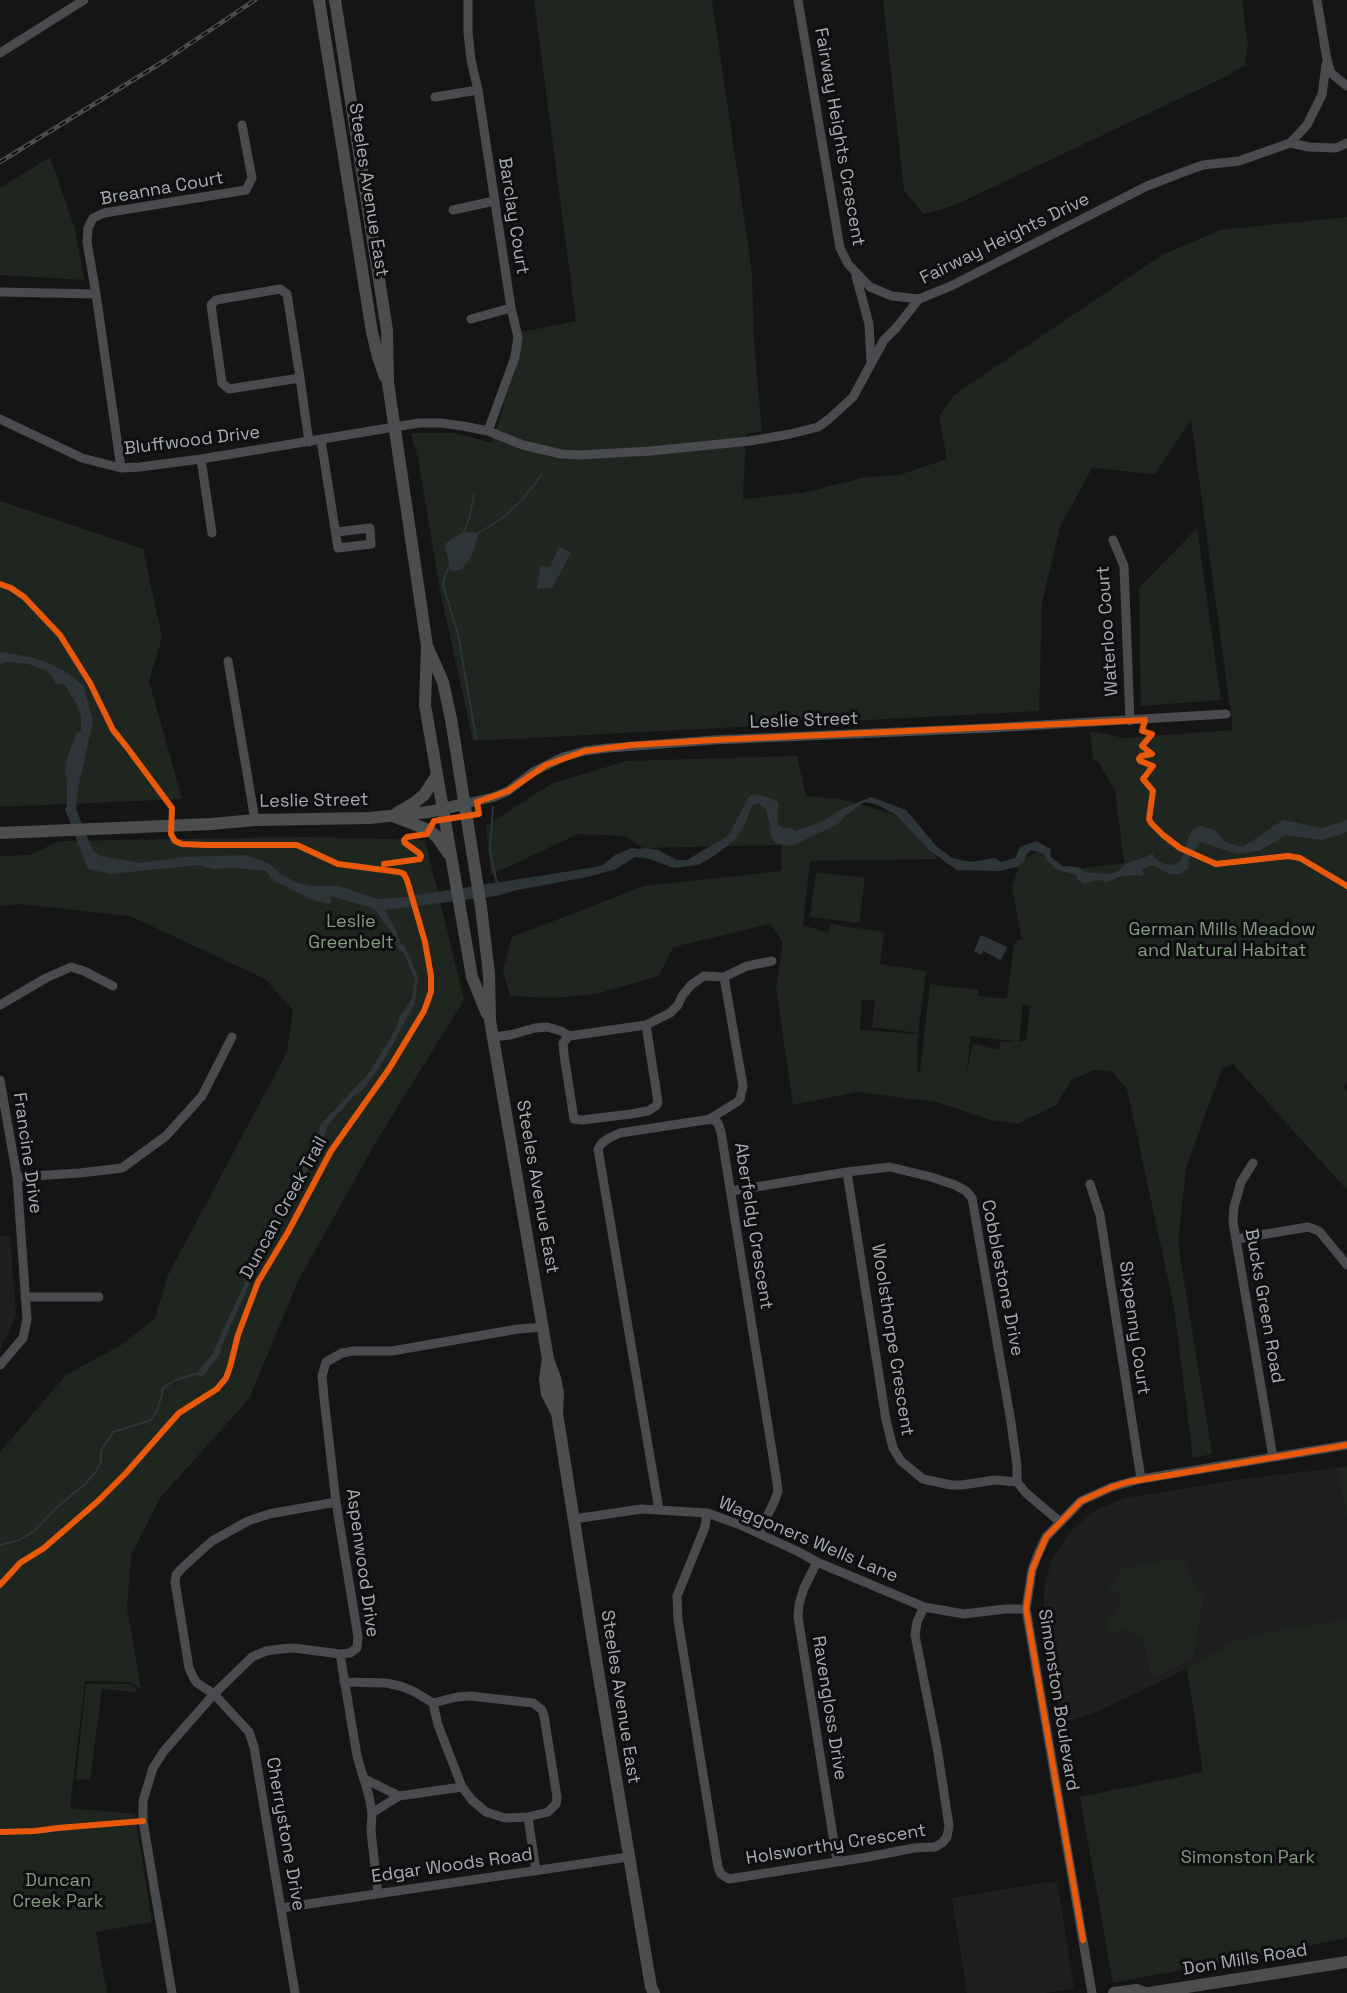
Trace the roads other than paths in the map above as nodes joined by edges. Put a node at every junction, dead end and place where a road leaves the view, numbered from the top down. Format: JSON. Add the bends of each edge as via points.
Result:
{"nodes":[{"id":1,"x":84,"y":0,"type":"edge"},
{"id":2,"x":319,"y":0,"type":"edge"},
{"id":3,"x":335,"y":0,"type":"edge"},
{"id":4,"x":468,"y":0,"type":"edge"},
{"id":5,"x":1317,"y":0,"type":"edge"},
{"id":6,"x":800,"y":1,"type":"edge"},
{"id":7,"x":0,"y":53,"type":"edge"},
{"id":8,"x":1327,"y":60,"type":"junction"},
{"id":9,"x":1347,"y":86,"type":"edge"},
{"id":10,"x":478,"y":90,"type":"junction"},
{"id":11,"x":435,"y":97,"type":"dead end"},
{"id":12,"x":242,"y":125,"type":"dead end"},
{"id":13,"x":1290,"y":143,"type":"junction"},
{"id":14,"x":1347,"y":143,"type":"edge"},
{"id":15,"x":494,"y":201,"type":"junction"},
{"id":16,"x":453,"y":210,"type":"dead end"},
{"id":17,"x":854,"y":272,"type":"junction"},
{"id":18,"x":0,"y":292,"type":"edge"},
{"id":19,"x":96,"y":294,"type":"junction"},
{"id":20,"x":919,"y":299,"type":"junction"},
{"id":21,"x":511,"y":308,"type":"junction"},
{"id":22,"x":471,"y":319,"type":"dead end"},
{"id":23,"x":871,"y":364,"type":"junction"},
{"id":24,"x":300,"y":378,"type":"junction"},
{"id":25,"x":388,"y":383,"type":"junction"},
{"id":26,"x":0,"y":419,"type":"edge"},
{"id":27,"x":396,"y":428,"type":"junction"},
{"id":28,"x":488,"y":431,"type":"junction"},
{"id":29,"x":321,"y":440,"type":"junction"},
{"id":30,"x":309,"y":442,"type":"junction"},
{"id":31,"x":201,"y":459,"type":"junction"},
{"id":32,"x":121,"y":468,"type":"junction"},
{"id":33,"x":336,"y":532,"type":"dead end"},
{"id":34,"x":212,"y":533,"type":"dead end"},
{"id":35,"x":1113,"y":540,"type":"dead end"},
{"id":36,"x":427,"y":646,"type":"junction"},
{"id":37,"x":228,"y":661,"type":"dead end"},
{"id":38,"x":1226,"y":714,"type":"dead end"},
{"id":39,"x":1130,"y":721,"type":"junction"},
{"id":40,"x":437,"y":775,"type":"junction"},
{"id":41,"x":464,"y":804,"type":"junction"},
{"id":42,"x":443,"y":808,"type":"junction"},
{"id":43,"x":391,"y":816,"type":"junction"},
{"id":44,"x":255,"y":820,"type":"junction"},
{"id":45,"x":0,"y":833,"type":"edge"},
{"id":46,"x":450,"y":856,"type":"junction"},
{"id":47,"x":772,"y":961,"type":"dead end"},
{"id":48,"x":724,"y":977,"type":"junction"},
{"id":49,"x":113,"y":986,"type":"dead end"},
{"id":50,"x":0,"y":1005,"type":"edge"},
{"id":51,"x":490,"y":1020,"type":"junction"},
{"id":52,"x":646,"y":1025,"type":"junction"},
{"id":53,"x":569,"y":1036,"type":"junction"},
{"id":54,"x":232,"y":1037,"type":"dead end"},
{"id":55,"x":493,"y":1037,"type":"junction"},
{"id":56,"x":0,"y":1080,"type":"edge"},
{"id":57,"x":708,"y":1120,"type":"junction"},
{"id":58,"x":1253,"y":1163,"type":"dead end"},
{"id":59,"x":847,"y":1172,"type":"junction"},
{"id":60,"x":17,"y":1177,"type":"junction"},
{"id":61,"x":1090,"y":1184,"type":"dead end"},
{"id":62,"x":731,"y":1191,"type":"junction"},
{"id":63,"x":1236,"y":1239,"type":"junction"},
{"id":64,"x":1347,"y":1265,"type":"edge"},
{"id":65,"x":25,"y":1297,"type":"junction"},
{"id":66,"x":99,"y":1297,"type":"dead end"},
{"id":67,"x":544,"y":1327,"type":"junction"},
{"id":68,"x":0,"y":1365,"type":"edge"},
{"id":69,"x":1347,"y":1445,"type":"edge"},
{"id":70,"x":1273,"y":1458,"type":"junction"},
{"id":71,"x":1141,"y":1479,"type":"junction"},
{"id":72,"x":1017,"y":1482,"type":"junction"},
{"id":73,"x":336,"y":1502,"type":"junction"},
{"id":74,"x":659,"y":1509,"type":"junction"},
{"id":75,"x":707,"y":1513,"type":"junction"},
{"id":76,"x":574,"y":1519,"type":"junction"},
{"id":77,"x":1059,"y":1521,"type":"junction"},
{"id":78,"x":759,"y":1533,"type":"junction"},
{"id":79,"x":817,"y":1562,"type":"junction"},
{"id":80,"x":924,"y":1607,"type":"junction"},
{"id":81,"x":1026,"y":1609,"type":"junction"},
{"id":82,"x":340,"y":1654,"type":"junction"},
{"id":83,"x":345,"y":1682,"type":"junction"},
{"id":84,"x":213,"y":1694,"type":"junction"},
{"id":85,"x":433,"y":1703,"type":"junction"},
{"id":86,"x":365,"y":1779,"type":"junction"},
{"id":87,"x":462,"y":1787,"type":"junction"},
{"id":88,"x":399,"y":1796,"type":"junction"},
{"id":89,"x":372,"y":1813,"type":"junction"},
{"id":90,"x":528,"y":1816,"type":"junction"},
{"id":91,"x":628,"y":1857,"type":"junction"},
{"id":92,"x":837,"y":1861,"type":"junction"},
{"id":93,"x":536,"y":1871,"type":"junction"},
{"id":94,"x":378,"y":1894,"type":"junction"},
{"id":95,"x":281,"y":1908,"type":"junction"},
{"id":96,"x":1347,"y":1962,"type":"edge"},
{"id":97,"x":652,"y":1991,"type":"edge"},
{"id":98,"x":172,"y":1993,"type":"edge"},
{"id":99,"x":295,"y":1993,"type":"edge"},
{"id":100,"x":1092,"y":1993,"type":"edge"},
{"id":101,"x":1113,"y":1993,"type":"edge"},
{"id":102,"x":1147,"y":1993,"type":"edge"}],
"edges":[{"from":1,"to":7,"type":"street"},
{"from":2,"to":25,"type":"main road","name":"Steeles Avenue East","via":[[372,332]]},
{"from":3,"to":25,"type":"main road","name":"Steeles Avenue East","via":[[387,330]]},
{"from":4,"to":10,"type":"street","name":"Barclay Court","via":[[470,50]]},
{"from":5,"to":8,"type":"street","name":"Fairway Heights Drive"},
{"from":6,"to":17,"type":"street","name":"Fairway Heights Crescent","via":[[840,248]]},
{"from":8,"to":9,"type":"street","name":"Fairway Heights Drive","via":[[1331,74]]},
{"from":8,"to":13,"type":"street","name":"Fairway Heights Drive","via":[[1323,95],[1307,125]]},
{"from":10,"to":11,"type":"street"},
{"from":10,"to":15,"type":"street","name":"Barclay Court"},
{"from":12,"to":19,"type":"street","name":"Breanna Court","via":[[252,178],[246,190],[93,218],[87,242]]},
{"from":13,"to":14,"type":"street","name":"Fairway Heights Drive","via":[[1336,148]]},
{"from":13,"to":20,"type":"street","name":"Fairway Heights Drive","via":[[1239,161],[1196,167],[1147,186]]},
{"from":15,"to":16,"type":"street"},
{"from":15,"to":21,"type":"street","name":"Barclay Court"},
{"from":17,"to":20,"type":"street","name":"Fairway Heights Crescent","via":[[881,293]]},
{"from":17,"to":23,"type":"street","name":"Fairway Heights Crescent","via":[[869,324]]},
{"from":18,"to":19,"type":"street"},
{"from":19,"to":32,"type":"street"},
{"from":20,"to":23,"type":"street","name":"Fairway Heights Drive","via":[[884,340]]},
{"from":21,"to":22,"type":"street"},
{"from":21,"to":28,"type":"street","name":"Barclay Court","via":[[518,345]]},
{"from":23,"to":28,"type":"street","name":"Fairway Heights Drive","via":[[853,397],[818,427],[750,441],[579,455],[523,445]]},
{"from":24,"to":24,"type":"street","via":[[287,294],[280,289],[216,300],[211,305],[222,383],[229,389]]},
{"from":24,"to":30,"type":"street"},
{"from":25,"to":27,"type":"main road","name":"Steeles Avenue East"},
{"from":26,"to":32,"type":"street","name":"Bluffwood Drive","via":[[82,458]]},
{"from":27,"to":28,"type":"street","name":"Fairway Heights Drive","via":[[441,423]]},
{"from":27,"to":29,"type":"street","name":"Bluffwood Drive"},
{"from":27,"to":36,"type":"main road","name":"Steeles Avenue East"},
{"from":29,"to":30,"type":"street","name":"Bluffwood Drive"},
{"from":29,"to":33,"type":"street"},
{"from":30,"to":31,"type":"street","name":"Bluffwood Drive"},
{"from":31,"to":32,"type":"street","name":"Bluffwood Drive"},
{"from":31,"to":34,"type":"street"},
{"from":35,"to":39,"type":"street","name":"Waterloo Court","via":[[1124,566]]},
{"from":36,"to":40,"type":"main road","name":"Steeles Avenue East","via":[[425,705]]},
{"from":36,"to":41,"type":"main road","name":"Steeles Avenue East","via":[[447,697]]},
{"from":37,"to":44,"type":"street"},
{"from":38,"to":39,"type":"street","name":"Leslie Street"},
{"from":39,"to":41,"type":"street","name":"Leslie Street","via":[[608,748],[563,757],[533,772],[508,791]]},
{"from":40,"to":42,"type":"main road","name":"Steeles Avenue East"},
{"from":40,"to":43,"type":"main road","via":[[424,795]]},
{"from":41,"to":42,"type":"main road","name":"Leslie Street"},
{"from":41,"to":51,"type":"main road","name":"Steeles Avenue East","via":[[481,906]]},
{"from":42,"to":43,"type":"main road","name":"Leslie Street"},
{"from":42,"to":46,"type":"main road","name":"Steeles Avenue East"},
{"from":43,"to":44,"type":"main road","name":"Leslie Street"},
{"from":43,"to":46,"type":"main road","via":[[429,830]]},
{"from":44,"to":45,"type":"main road","name":"Leslie Street"},
{"from":46,"to":51,"type":"main road","name":"Steeles Avenue East","via":[[472,977]]},
{"from":47,"to":48,"type":"street","via":[[747,966]]},
{"from":48,"to":52,"type":"street","via":[[704,976],[691,985],[670,1013]]},
{"from":48,"to":57,"type":"street","via":[[743,1086],[737,1102]]},
{"from":49,"to":50,"type":"street","via":[[71,967]]},
{"from":51,"to":55,"type":"main road","name":"Steeles Avenue East"},
{"from":52,"to":53,"type":"street"},
{"from":52,"to":53,"type":"street","via":[[658,1102],[648,1111],[631,1114],[574,1119],[563,1043]]},
{"from":53,"to":55,"type":"street","via":[[547,1027]]},
{"from":54,"to":60,"type":"street","via":[[202,1096],[166,1136],[122,1168]]},
{"from":55,"to":67,"type":"main road","name":"Steeles Avenue East"},
{"from":56,"to":60,"type":"street","name":"Francine Drive"},
{"from":57,"to":62,"type":"street","name":"Aberfeldy Crescent","via":[[718,1123],[721,1132]]},
{"from":57,"to":74,"type":"street","via":[[620,1133],[598,1149]]},
{"from":58,"to":63,"type":"street","name":"Bucks Green Road","via":[[1241,1182],[1234,1207]]},
{"from":59,"to":62,"type":"street","name":"Cobblestone Drive"},
{"from":59,"to":72,"type":"street","name":"Woolsthorpe Crescent","via":[[893,1448],[923,1479],[951,1485]]},
{"from":59,"to":72,"type":"street","name":"Cobblestone Drive","via":[[902,1169],[955,1185],[972,1197],[1011,1422]]},
{"from":60,"to":65,"type":"street","name":"Francine Drive"},
{"from":61,"to":71,"type":"street","name":"Sixpenny Court","via":[[1100,1215]]},
{"from":62,"to":78,"type":"street","name":"Aberfeldy Crescent","via":[[778,1491]]},
{"from":63,"to":64,"type":"street","via":[[1308,1227],[1319,1231]]},
{"from":63,"to":70,"type":"street","name":"Bucks Green Road"},
{"from":65,"to":66,"type":"street"},
{"from":65,"to":68,"type":"street","name":"Francine Drive","via":[[27,1319],[23,1338]]},
{"from":67,"to":73,"type":"street","name":"Aspenwood Drive","via":[[392,1351],[354,1351],[326,1362],[322,1376]]},
{"from":67,"to":76,"type":"main road","name":"Steeles Avenue East","via":[[547,1394],[557,1413]]},
{"from":69,"to":70,"type":"street","name":"Simonston Boulevard"},
{"from":70,"to":71,"type":"street","name":"Simonston Boulevard"},
{"from":71,"to":77,"type":"street","name":"Simonston Boulevard","via":[[1081,1502]]},
{"from":72,"to":77,"type":"street"},
{"from":73,"to":82,"type":"street","name":"Aspenwood Drive","via":[[358,1641],[354,1652]]},
{"from":73,"to":84,"type":"street","name":"Cherrystone Drive","via":[[248,1521],[212,1541],[176,1575],[189,1668],[197,1683]]},
{"from":74,"to":75,"type":"street","name":"Waggoners Wells Lane"},
{"from":74,"to":76,"type":"street","name":"Waggoners Wells Lane"},
{"from":75,"to":78,"type":"street","name":"Waggoners Wells Lane"},
{"from":75,"to":92,"type":"street","name":"Holsworthy Crescent","via":[[677,1596],[718,1867],[729,1880]]},
{"from":76,"to":91,"type":"main road","name":"Steeles Avenue East"},
{"from":77,"to":81,"type":"street","name":"Simonston Boulevard","via":[[1046,1536],[1032,1570]]},
{"from":78,"to":79,"type":"street","name":"Waggoners Wells Lane"},
{"from":79,"to":80,"type":"street","name":"Waggoners Wells Lane"},
{"from":79,"to":92,"type":"street","name":"Ravengloss Drive","via":[[804,1588],[798,1617]]},
{"from":80,"to":81,"type":"street","name":"Waggoners Wells Lane","via":[[964,1614]]},
{"from":80,"to":92,"type":"street","name":"Holsworthy Crescent","via":[[915,1635],[949,1826],[947,1837],[935,1847]]},
{"from":81,"to":100,"type":"street","name":"Simonston Boulevard"},
{"from":82,"to":83,"type":"street"},
{"from":82,"to":84,"type":"street","name":"Aspenwood Drive","via":[[294,1648],[266,1651],[242,1666]]},
{"from":83,"to":85,"type":"street","via":[[400,1686]]},
{"from":83,"to":86,"type":"street","via":[[357,1756]]},
{"from":84,"to":95,"type":"street","name":"Cherrystone Drive","via":[[249,1732]]},
{"from":84,"to":98,"type":"street","name":"Aspenwood Drive","via":[[164,1750],[153,1768],[143,1801]]},
{"from":85,"to":87,"type":"street"},
{"from":85,"to":90,"type":"street","via":[[483,1697],[532,1703],[542,1710],[558,1797],[553,1809]]},
{"from":86,"to":88,"type":"street"},
{"from":86,"to":89,"type":"street"},
{"from":87,"to":88,"type":"street"},
{"from":87,"to":90,"type":"street","via":[[486,1812],[505,1818]]},
{"from":88,"to":89,"type":"street"},
{"from":89,"to":94,"type":"street"},
{"from":90,"to":93,"type":"street"},
{"from":91,"to":93,"type":"street","name":"Edgar Woods Road"},
{"from":91,"to":97,"type":"main road","name":"Steeles Avenue East"},
{"from":93,"to":94,"type":"street","name":"Edgar Woods Road"},
{"from":94,"to":95,"type":"street","name":"Edgar Woods Road"},
{"from":95,"to":99,"type":"street","name":"Cherrystone Drive"},
{"from":96,"to":102,"type":"main road","name":"Don Mills Road"},
{"from":101,"to":102,"type":"main road","name":"Don Mills Road"}]}
